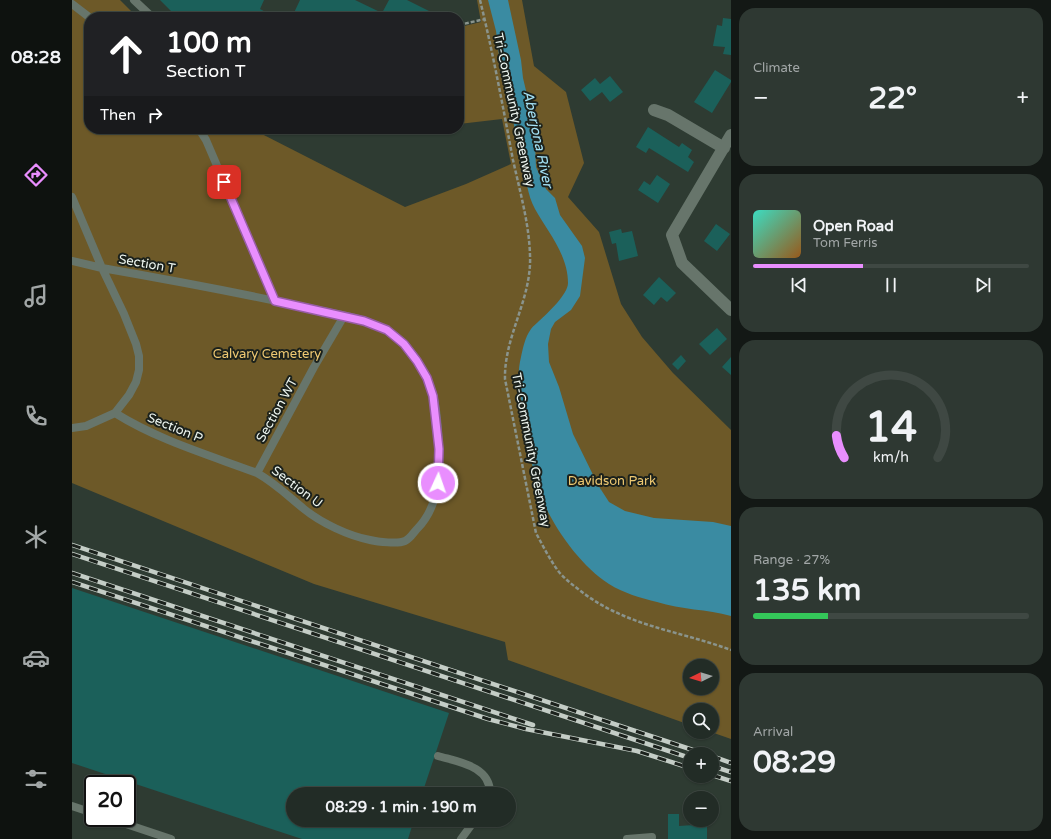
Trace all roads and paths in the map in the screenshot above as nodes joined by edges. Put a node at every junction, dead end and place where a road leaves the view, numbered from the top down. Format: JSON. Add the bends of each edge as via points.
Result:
{"nodes":[{"id":1,"x":134,"y":0,"type":"edge"},
{"id":2,"x":480,"y":0,"type":"edge"},
{"id":3,"x":72,"y":4,"type":"edge"},
{"id":4,"x":147,"y":12,"type":"edge"},
{"id":5,"x":84,"y":13,"type":"edge"},
{"id":6,"x":485,"y":19,"type":"junction"},
{"id":7,"x":464,"y":24,"type":"edge"},
{"id":8,"x":654,"y":110,"type":"dead end"},
{"id":9,"x":202,"y":134,"type":"edge"},
{"id":10,"x":731,"y":135,"type":"edge"},
{"id":11,"x":724,"y":148,"type":"junction"},
{"id":12,"x":72,"y":197,"type":"edge"},
{"id":13,"x":72,"y":261,"type":"edge"},
{"id":14,"x":102,"y":268,"type":"junction"},
{"id":15,"x":275,"y":301,"type":"junction"},
{"id":16,"x":731,"y":310,"type":"edge"},
{"id":17,"x":344,"y":316,"type":"junction"},
{"id":18,"x":115,"y":413,"type":"junction"},
{"id":19,"x":72,"y":428,"type":"edge"},
{"id":20,"x":257,"y":473,"type":"junction"},
{"id":21,"x":406,"y":541,"type":"joint"},
{"id":22,"x":731,"y":650,"type":"edge"},
{"id":23,"x":438,"y":756,"type":"dead end"},
{"id":24,"x":490,"y":787,"type":"edge"},
{"id":25,"x":72,"y":806,"type":"edge"},
{"id":26,"x":84,"y":810,"type":"edge"},
{"id":27,"x":135,"y":827,"type":"edge"},
{"id":28,"x":470,"y":827,"type":"edge"},
{"id":29,"x":652,"y":837,"type":"dead end"},
{"id":30,"x":171,"y":839,"type":"edge"},
{"id":31,"x":461,"y":839,"type":"edge"},
{"id":32,"x":627,"y":839,"type":"edge"}],
"edges":[{"from":1,"to":4,"type":"lane"},
{"from":2,"to":6,"type":"path","name":"Tri-Community Greenway"},
{"from":3,"to":5,"type":"lane"},
{"from":6,"to":7,"type":"path"},
{"from":6,"to":22,"type":"path","name":"Tri-Community Greenway","via":[[525,211],[530,256],[528,286],[504,368],[536,533],[559,571],[595,602],[631,620]]},
{"from":8,"to":11,"type":"street","via":[[668,115]]},
{"from":9,"to":15,"type":"lane"},
{"from":10,"to":11,"type":"street"},
{"from":11,"to":16,"type":"street","via":[[672,235],[682,264]]},
{"from":12,"to":14,"type":"lane"},
{"from":13,"to":14,"type":"lane"},
{"from":14,"to":15,"type":"lane","name":"Section T"},
{"from":14,"to":18,"type":"lane","name":"Section T","via":[[124,314],[139,356],[136,382],[129,396]]},
{"from":15,"to":17,"type":"lane","name":"Section T"},
{"from":17,"to":20,"type":"lane","name":"Section WT"},
{"from":17,"to":21,"type":"lane","name":"Section T","via":[[387,330],[404,344],[427,378],[433,396],[439,449],[438,483],[433,504],[426,518]]},
{"from":18,"to":19,"type":"lane","via":[[86,426]]},
{"from":18,"to":20,"type":"lane","name":"Section P","via":[[164,438]]},
{"from":20,"to":21,"type":"lane","name":"Section U","via":[[271,481],[306,511],[344,531],[371,540]]},
{"from":23,"to":24,"type":"lane","via":[[479,770]]},
{"from":25,"to":26,"type":"lane"},
{"from":27,"to":30,"type":"lane"},
{"from":28,"to":31,"type":"lane"},
{"from":29,"to":32,"type":"lane"}]}
